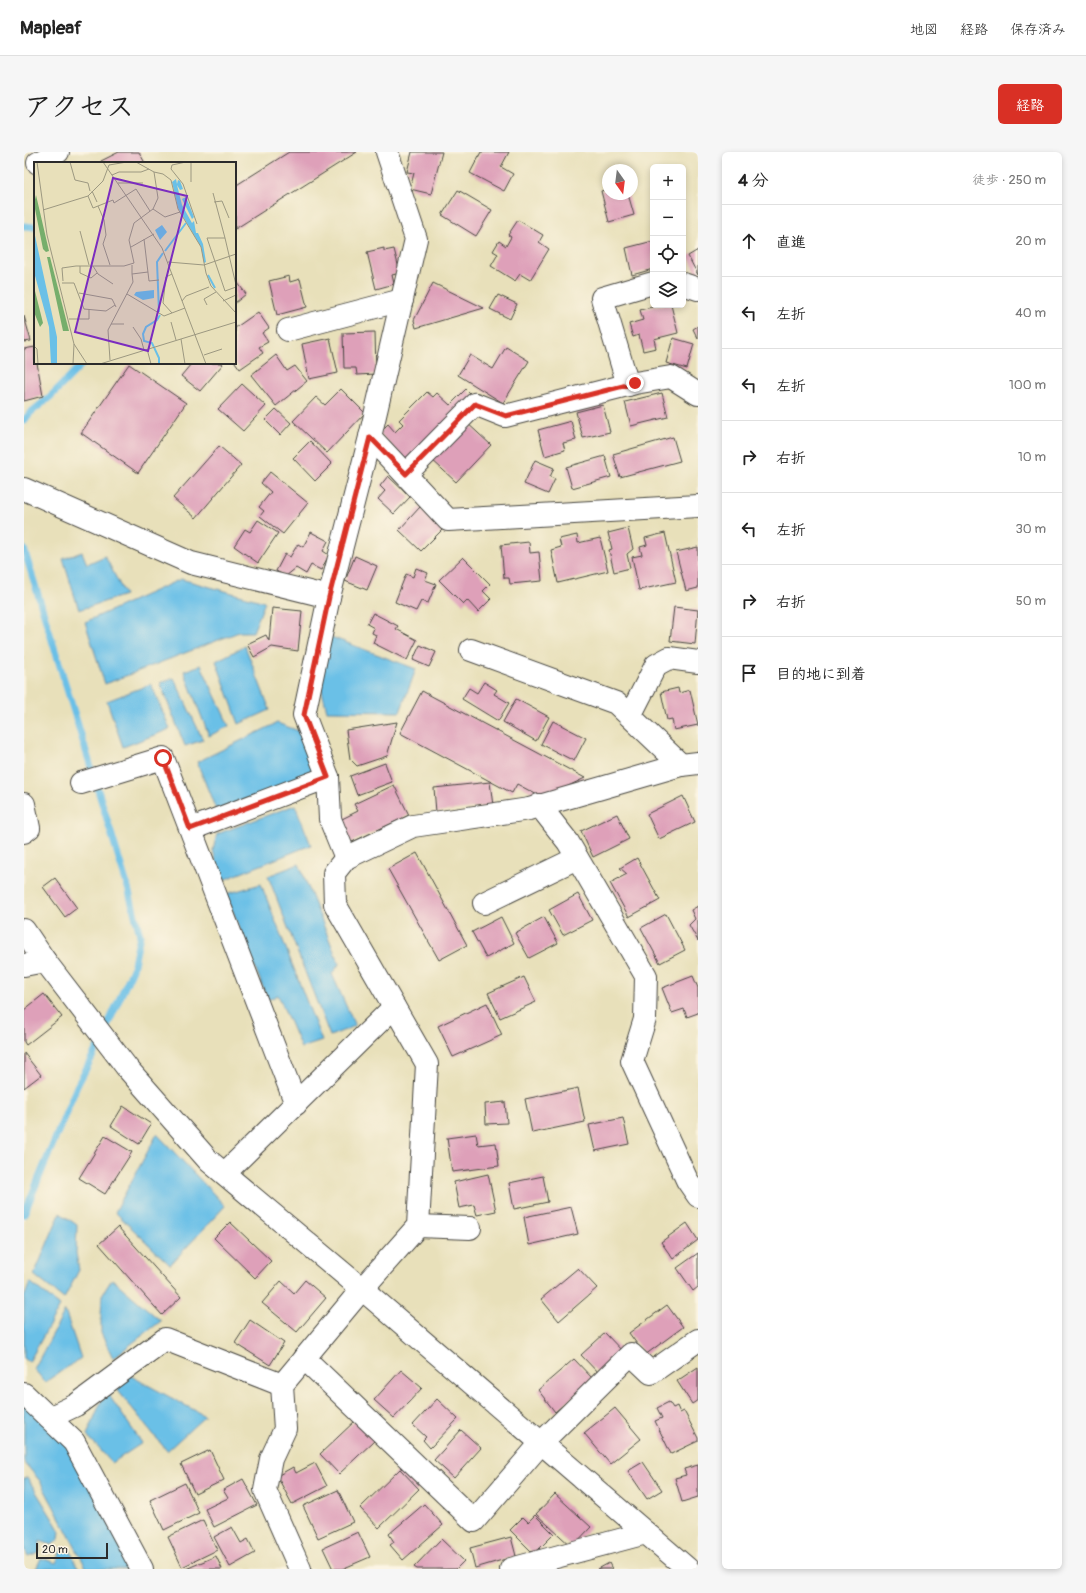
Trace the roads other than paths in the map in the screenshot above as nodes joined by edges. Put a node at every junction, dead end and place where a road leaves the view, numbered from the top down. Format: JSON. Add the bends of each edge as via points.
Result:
{"nodes":[{"id":1,"x":66,"y":152,"type":"edge"},
{"id":2,"x":388,"y":152,"type":"edge"},
{"id":3,"x":71,"y":162,"type":"edge"},
{"id":4,"x":650,"y":283,"type":"edge"},
{"id":5,"x":686,"y":285,"type":"edge"},
{"id":6,"x":698,"y":289,"type":"edge"},
{"id":7,"x":402,"y":300,"type":"junction"},
{"id":8,"x":288,"y":330,"type":"dead end"},
{"id":9,"x":628,"y":385,"type":"junction"},
{"id":10,"x":698,"y":394,"type":"edge"},
{"id":11,"x":370,"y":437,"type":"junction"},
{"id":12,"x":406,"y":474,"type":"junction"},
{"id":13,"x":24,"y":490,"type":"edge"},
{"id":14,"x":698,"y":506,"type":"edge"},
{"id":15,"x":329,"y":597,"type":"junction"},
{"id":16,"x":471,"y":650,"type":"dead end"},
{"id":17,"x":698,"y":662,"type":"edge"},
{"id":18,"x":630,"y":716,"type":"junction"},
{"id":19,"x":690,"y":764,"type":"edge"},
{"id":20,"x":328,"y":777,"type":"junction"},
{"id":21,"x":81,"y":783,"type":"dead end"},
{"id":22,"x":24,"y":804,"type":"edge"},
{"id":23,"x":539,"y":805,"type":"junction"},
{"id":24,"x":190,"y":829,"type":"junction"},
{"id":25,"x":24,"y":832,"type":"edge"},
{"id":26,"x":346,"y":858,"type":"junction"},
{"id":27,"x":577,"y":858,"type":"junction"},
{"id":28,"x":484,"y":903,"type":"dead end"},
{"id":29,"x":24,"y":930,"type":"edge"},
{"id":30,"x":46,"y":961,"type":"junction"},
{"id":31,"x":24,"y":964,"type":"edge"},
{"id":32,"x":394,"y":1007,"type":"junction"},
{"id":33,"x":296,"y":1104,"type":"junction"},
{"id":34,"x":225,"y":1174,"type":"junction"},
{"id":35,"x":698,"y":1196,"type":"edge"},
{"id":36,"x":418,"y":1226,"type":"junction"},
{"id":37,"x":470,"y":1228,"type":"dead end"},
{"id":38,"x":362,"y":1289,"type":"junction"},
{"id":39,"x":698,"y":1340,"type":"edge"},
{"id":40,"x":304,"y":1358,"type":"junction"},
{"id":41,"x":282,"y":1385,"type":"junction"},
{"id":42,"x":24,"y":1394,"type":"edge"},
{"id":43,"x":49,"y":1418,"type":"junction"},
{"id":44,"x":542,"y":1442,"type":"junction"},
{"id":45,"x":646,"y":1533,"type":"junction"},
{"id":46,"x":142,"y":1569,"type":"edge"},
{"id":47,"x":300,"y":1569,"type":"edge"},
{"id":48,"x":511,"y":1569,"type":"edge"},
{"id":49,"x":688,"y":1569,"type":"edge"}],
"edges":[{"from":1,"to":3,"type":"street"},
{"from":2,"to":7,"type":"street","via":[[416,239]]},
{"from":4,"to":9,"type":"street","via":[[602,298]]},
{"from":5,"to":6,"type":"street"},
{"from":7,"to":8,"type":"street"},
{"from":7,"to":11,"type":"street"},
{"from":9,"to":10,"type":"street","via":[[670,377]]},
{"from":9,"to":12,"type":"street","via":[[506,416],[475,404]]},
{"from":11,"to":12,"type":"street"},
{"from":11,"to":15,"type":"street"},
{"from":12,"to":14,"type":"street","via":[[448,520]]},
{"from":13,"to":15,"type":"street","via":[[190,563]]},
{"from":15,"to":20,"type":"street","via":[[304,715]]},
{"from":16,"to":18,"type":"street","via":[[616,703]]},
{"from":17,"to":18,"type":"street","via":[[669,658],[656,665]]},
{"from":18,"to":19,"type":"street"},
{"from":19,"to":23,"type":"street"},
{"from":20,"to":24,"type":"street"},
{"from":20,"to":26,"type":"street","via":[[330,819]]},
{"from":21,"to":24,"type":"street","via":[[163,758]]},
{"from":22,"to":25,"type":"street","via":[[29,828]]},
{"from":23,"to":26,"type":"street","via":[[529,809],[413,826]]},
{"from":23,"to":27,"type":"street","via":[[568,842]]},
{"from":24,"to":33,"type":"street"},
{"from":26,"to":32,"type":"street","via":[[334,873],[335,904]]},
{"from":27,"to":28,"type":"street"},
{"from":27,"to":35,"type":"street","via":[[646,976],[645,1019],[632,1060],[687,1180]]},
{"from":29,"to":30,"type":"street"},
{"from":30,"to":31,"type":"street"},
{"from":30,"to":34,"type":"street","via":[[128,1069],[209,1161]]},
{"from":32,"to":33,"type":"street"},
{"from":32,"to":36,"type":"street","via":[[427,1064]]},
{"from":33,"to":34,"type":"street"},
{"from":34,"to":38,"type":"street"},
{"from":36,"to":37,"type":"street"},
{"from":36,"to":38,"type":"street"},
{"from":38,"to":40,"type":"street"},
{"from":38,"to":44,"type":"street"},
{"from":39,"to":44,"type":"street","via":[[650,1372],[631,1354]]},
{"from":40,"to":41,"type":"street"},
{"from":40,"to":44,"type":"street","via":[[474,1521]]},
{"from":41,"to":43,"type":"street","via":[[165,1339],[76,1404]]},
{"from":41,"to":47,"type":"street","via":[[285,1429],[271,1459],[265,1490]]},
{"from":42,"to":43,"type":"street"},
{"from":43,"to":46,"type":"street","via":[[74,1442]]},
{"from":44,"to":45,"type":"street"},
{"from":45,"to":48,"type":"street"},
{"from":45,"to":49,"type":"street"}]}
